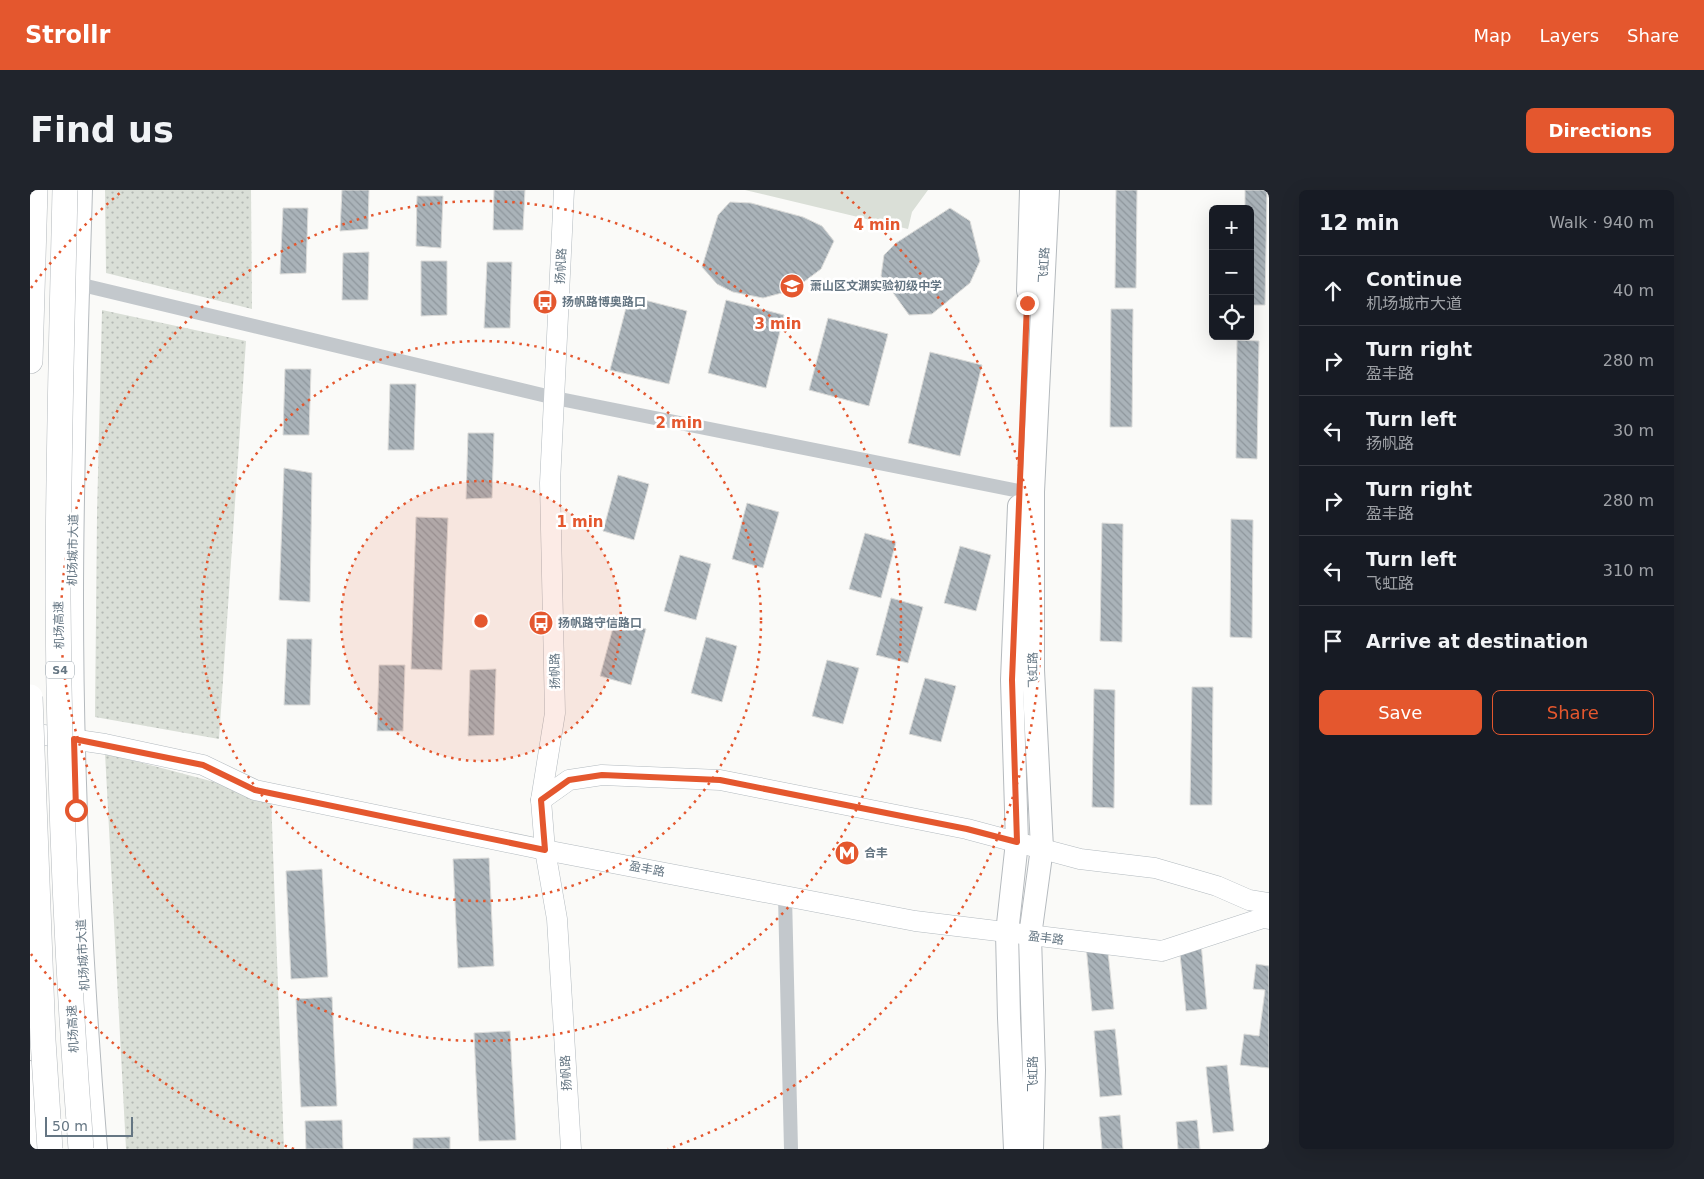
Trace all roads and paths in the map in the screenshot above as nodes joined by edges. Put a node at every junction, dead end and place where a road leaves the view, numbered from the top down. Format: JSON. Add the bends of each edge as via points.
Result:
{"nodes":[{"id":1,"x":35,"y":190,"type":"edge"},
{"id":2,"x":65,"y":190,"type":"edge"},
{"id":3,"x":81,"y":190,"type":"edge"},
{"id":4,"x":564,"y":190,"type":"edge"},
{"id":5,"x":1031,"y":190,"type":"edge"},
{"id":6,"x":1048,"y":190,"type":"edge"},
{"id":7,"x":78,"y":284,"type":"junction"},
{"id":8,"x":30,"y":361,"type":"edge"},
{"id":9,"x":554,"y":398,"type":"junction"},
{"id":10,"x":1019,"y":491,"type":"junction"},
{"id":11,"x":30,"y":697,"type":"edge"},
{"id":12,"x":30,"y":711,"type":"edge"},
{"id":13,"x":74,"y":729,"type":"junction"},
{"id":14,"x":30,"y":733,"type":"edge"},
{"id":15,"x":541,"y":800,"type":"junction"},
{"id":16,"x":1017,"y":842,"type":"junction"},
{"id":17,"x":1042,"y":848,"type":"junction"},
{"id":18,"x":545,"y":850,"type":"junction"},
{"id":19,"x":785,"y":896,"type":"junction"},
{"id":20,"x":1269,"y":903,"type":"edge"},
{"id":21,"x":1269,"y":919,"type":"edge"},
{"id":22,"x":1007,"y":933,"type":"junction"},
{"id":23,"x":1030,"y":936,"type":"junction"},
{"id":24,"x":30,"y":1072,"type":"edge"},
{"id":25,"x":36,"y":1149,"type":"edge"},
{"id":26,"x":50,"y":1149,"type":"edge"},
{"id":27,"x":81,"y":1149,"type":"edge"},
{"id":28,"x":96,"y":1149,"type":"edge"},
{"id":29,"x":571,"y":1149,"type":"edge"},
{"id":30,"x":791,"y":1149,"type":"edge"},
{"id":31,"x":1015,"y":1149,"type":"edge"},
{"id":32,"x":1032,"y":1149,"type":"edge"}],
"edges":[{"from":1,"to":8,"type":"highway"},
{"from":2,"to":27,"type":"highway","name":"机场高速","number":"S4","bridge":true,"via":[[59,420],[59,612],[63,812]]},
{"from":3,"to":7,"type":"main road","name":"机场城市大道"},
{"from":4,"to":9,"type":"main road","name":"扬帆路"},
{"from":5,"to":10,"type":"main road","name":"飞虹路"},
{"from":6,"to":17,"type":"main road","name":"飞虹路","via":[[1033,502],[1033,670]]},
{"from":7,"to":9,"type":"street"},
{"from":7,"to":13,"type":"main road","name":"机场城市大道","via":[[72,599]]},
{"from":9,"to":10,"type":"street"},
{"from":9,"to":15,"type":"main road","name":"扬帆路","via":[[550,483],[556,713]]},
{"from":10,"to":16,"type":"main road","name":"飞虹路","via":[[1012,680]]},
{"from":11,"to":26,"type":"highway","bridge":true},
{"from":12,"to":13,"type":"main road","name":"盈丰路"},
{"from":13,"to":14,"type":"main road","name":"盈丰路"},
{"from":13,"to":18,"type":"main road","name":"盈丰路","via":[[203,765],[255,790]]},
{"from":13,"to":28,"type":"main road","name":"机场城市大道","via":[[87,1041]]},
{"from":15,"to":16,"type":"main road","via":[[569,780],[602,775],[720,780],[967,829]]},
{"from":15,"to":18,"type":"main road","name":"扬帆路"},
{"from":16,"to":17,"type":"main road"},
{"from":16,"to":22,"type":"main road","name":"飞虹路"},
{"from":17,"to":20,"type":"main road","via":[[1080,859],[1155,868],[1216,886],[1249,900]]},
{"from":17,"to":23,"type":"main road","name":"飞虹路"},
{"from":18,"to":19,"type":"main road","name":"盈丰路"},
{"from":18,"to":29,"type":"main road","name":"扬帆路","via":[[557,919]]},
{"from":19,"to":22,"type":"main road","name":"盈丰路","via":[[915,921]]},
{"from":19,"to":30,"type":"street"},
{"from":21,"to":23,"type":"main road","name":"盈丰路","via":[[1162,951]]},
{"from":22,"to":23,"type":"main road","name":"盈丰路"},
{"from":22,"to":31,"type":"main road","name":"飞虹路"},
{"from":23,"to":32,"type":"main road","name":"飞虹路","via":[[1034,1070]]},
{"from":24,"to":25,"type":"main road"}]}
